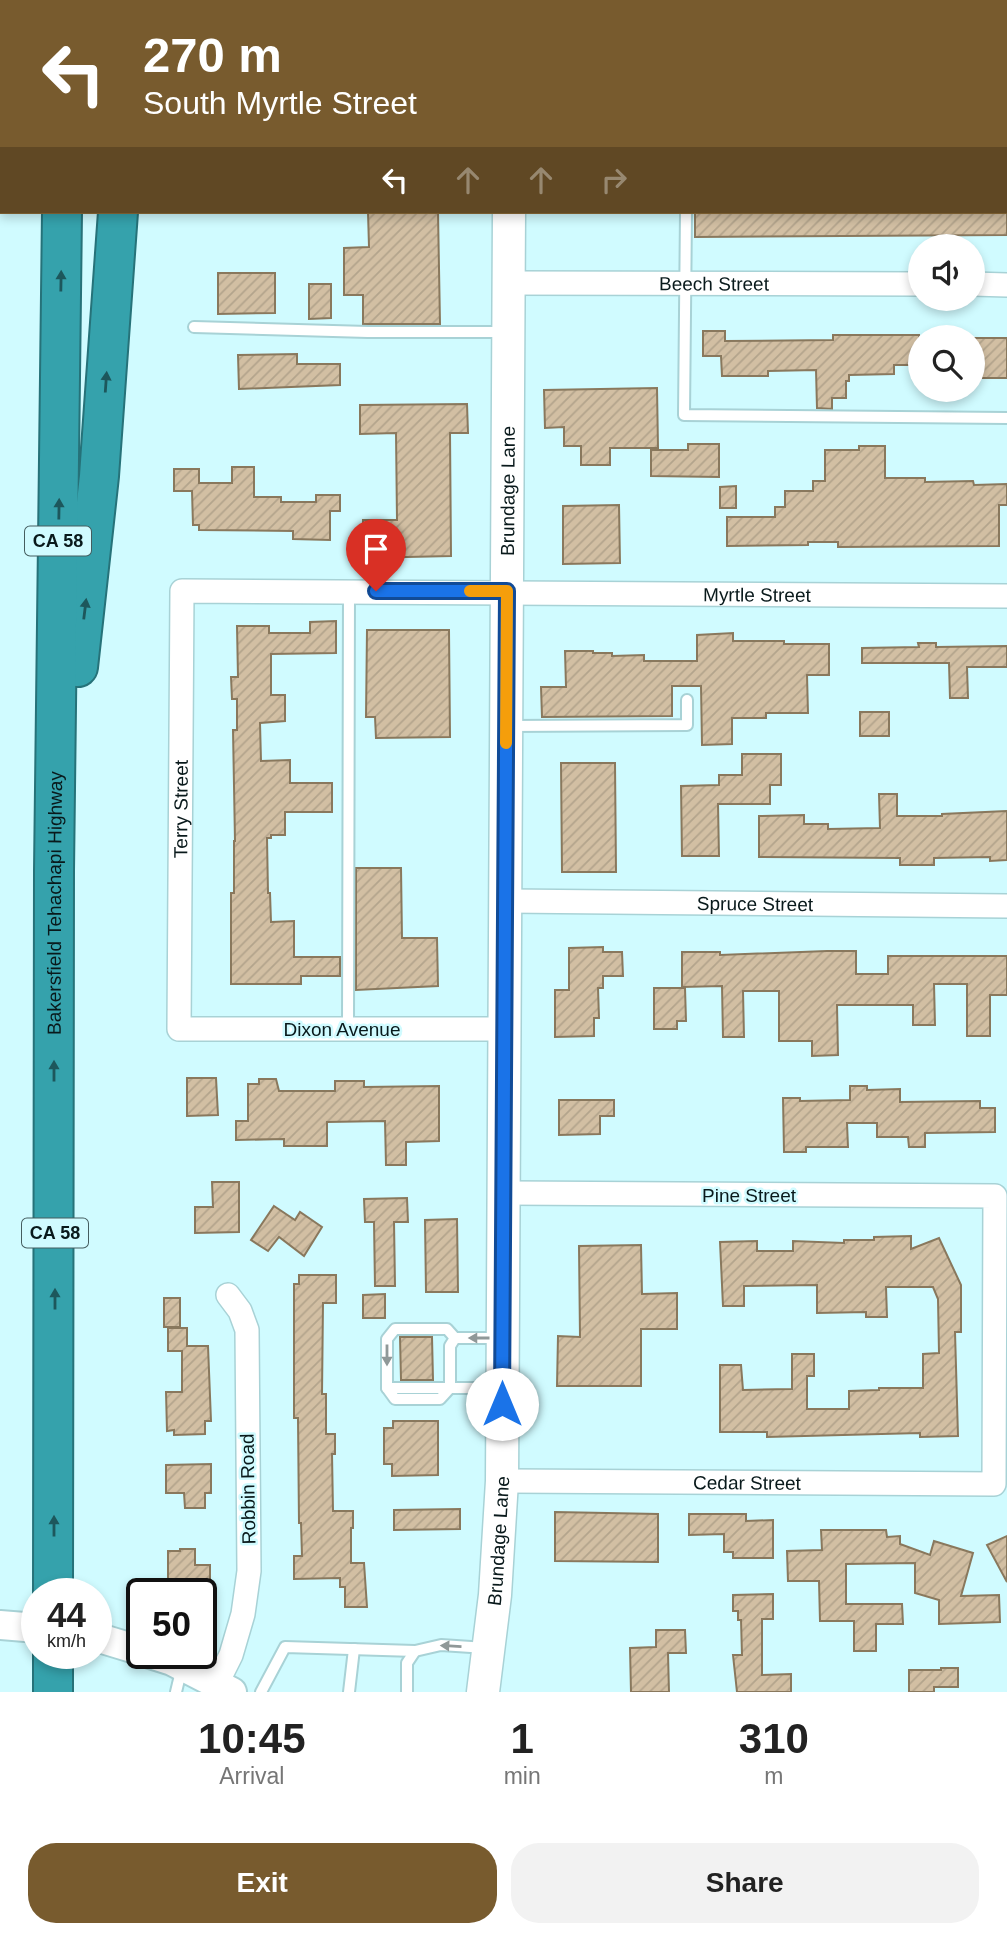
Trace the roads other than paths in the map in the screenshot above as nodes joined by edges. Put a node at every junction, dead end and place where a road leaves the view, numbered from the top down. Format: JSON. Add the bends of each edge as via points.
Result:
{"nodes":[{"id":1,"x":62,"y":214,"type":"edge"},
{"id":2,"x":118,"y":214,"type":"edge"},
{"id":3,"x":509,"y":214,"type":"edge"},
{"id":4,"x":686,"y":214,"type":"edge"},
{"id":5,"x":509,"y":283,"type":"junction"},
{"id":6,"x":684,"y":283,"type":"junction"},
{"id":7,"x":908,"y":284,"type":"edge"},
{"id":8,"x":985,"y":284,"type":"edge"},
{"id":9,"x":1007,"y":285,"type":"edge"},
{"id":10,"x":194,"y":327,"type":"dead end"},
{"id":11,"x":508,"y":332,"type":"junction"},
{"id":12,"x":1007,"y":418,"type":"edge"},
{"id":13,"x":182,"y":591,"type":"joint"},
{"id":14,"x":349,"y":591,"type":"junction"},
{"id":15,"x":507,"y":591,"type":"junction"},
{"id":16,"x":1007,"y":596,"type":"edge"},
{"id":17,"x":687,"y":701,"type":"dead end"},
{"id":18,"x":506,"y":726,"type":"junction"},
{"id":19,"x":54,"y":871,"type":"junction"},
{"id":20,"x":505,"y":901,"type":"junction"},
{"id":21,"x":1007,"y":906,"type":"edge"},
{"id":22,"x":179,"y":1029,"type":"joint"},
{"id":23,"x":348,"y":1029,"type":"junction"},
{"id":24,"x":505,"y":1030,"type":"junction"},
{"id":25,"x":503,"y":1193,"type":"junction"},
{"id":26,"x":228,"y":1295,"type":"dead end"},
{"id":27,"x":455,"y":1338,"type":"junction"},
{"id":28,"x":502,"y":1338,"type":"junction"},
{"id":29,"x":1001,"y":1349,"type":"edge"},
{"id":30,"x":450,"y":1388,"type":"junction"},
{"id":31,"x":502,"y":1388,"type":"junction"},
{"id":32,"x":502,"y":1481,"type":"junction"},
{"id":33,"x":53,"y":1578,"type":"edge"},
{"id":34,"x":0,"y":1625,"type":"edge"},
{"id":35,"x":21,"y":1627,"type":"edge"},
{"id":36,"x":488,"y":1648,"type":"junction"},
{"id":37,"x":354,"y":1649,"type":"junction"},
{"id":38,"x":415,"y":1651,"type":"junction"},
{"id":39,"x":53,"y":1669,"type":"edge"},
{"id":40,"x":179,"y":1679,"type":"edge"},
{"id":41,"x":225,"y":1688,"type":"edge"},
{"id":42,"x":53,"y":1692,"type":"edge"},
{"id":43,"x":261,"y":1692,"type":"edge"},
{"id":44,"x":349,"y":1692,"type":"edge"},
{"id":45,"x":407,"y":1692,"type":"edge"},
{"id":46,"x":483,"y":1692,"type":"edge"}],
"edges":[{"from":19,"to":1,"type":"highway","name":"Bakersfield Tehachapi Highway","number":"CA 58","one_way":true},
{"from":19,"to":2,"type":"highway","one_way":true,"via":[[92,542]]},
{"from":3,"to":5,"type":"main road","name":"Brundage Lane"},
{"from":4,"to":6,"type":"lane"},
{"from":5,"to":6,"type":"street","name":"Beech Street"},
{"from":5,"to":11,"type":"main road","name":"Brundage Lane"},
{"from":6,"to":7,"type":"street","name":"Beech Street"},
{"from":6,"to":12,"type":"lane","via":[[684,415]]},
{"from":8,"to":9,"type":"street"},
{"from":10,"to":11,"type":"lane"},
{"from":11,"to":15,"type":"main road","name":"Brundage Lane"},
{"from":13,"to":14,"type":"street","name":"Myrtle Street"},
{"from":13,"to":22,"type":"street","name":"Terry Street"},
{"from":14,"to":15,"type":"street","name":"Myrtle Street"},
{"from":14,"to":23,"type":"lane"},
{"from":15,"to":16,"type":"street","name":"Myrtle Street"},
{"from":15,"to":18,"type":"main road","name":"Brundage Lane"},
{"from":17,"to":18,"type":"lane","via":[[687,725]]},
{"from":18,"to":20,"type":"main road","name":"Brundage Lane"},
{"from":33,"to":19,"type":"highway","name":"Bakersfield Tehachapi Highway","number":"CA 58","one_way":true},
{"from":20,"to":21,"type":"street","name":"Spruce Street"},
{"from":20,"to":24,"type":"main road","name":"Brundage Lane"},
{"from":22,"to":23,"type":"street","name":"Dixon Avenue"},
{"from":23,"to":24,"type":"street","name":"Dixon Avenue"},
{"from":24,"to":25,"type":"main road","name":"Brundage Lane"},
{"from":25,"to":28,"type":"main road","name":"Brundage Lane"},
{"from":25,"to":29,"type":"street","name":"Pine Street","via":[[995,1196]]},
{"from":26,"to":41,"type":"street","name":"Robbin Road","via":[[247,1330],[249,1571]]},
{"from":28,"to":27,"type":"lane","one_way":true},
{"from":27,"to":30,"type":"lane","via":[[450,1346]]},
{"from":27,"to":30,"type":"lane","one_way":true,"via":[[447,1329],[395,1329],[387,1339],[387,1388]]},
{"from":28,"to":31,"type":"main road","name":"Brundage Lane"},
{"from":29,"to":32,"type":"street","name":"Cedar Street","via":[[993,1484]]},
{"from":30,"to":31,"type":"lane"},
{"from":31,"to":32,"type":"main road","name":"Brundage Lane"},
{"from":32,"to":36,"type":"main road","name":"Brundage Lane"},
{"from":34,"to":35,"type":"street"},
{"from":36,"to":38,"type":"lane","one_way":true,"via":[[441,1645]]},
{"from":36,"to":46,"type":"main road","name":"Brundage Lane"},
{"from":37,"to":38,"type":"lane"},
{"from":37,"to":43,"type":"lane","via":[[285,1647]]},
{"from":37,"to":44,"type":"lane"},
{"from":38,"to":45,"type":"lane","via":[[407,1663]]},
{"from":39,"to":42,"type":"highway"},
{"from":40,"to":41,"type":"street"}]}
